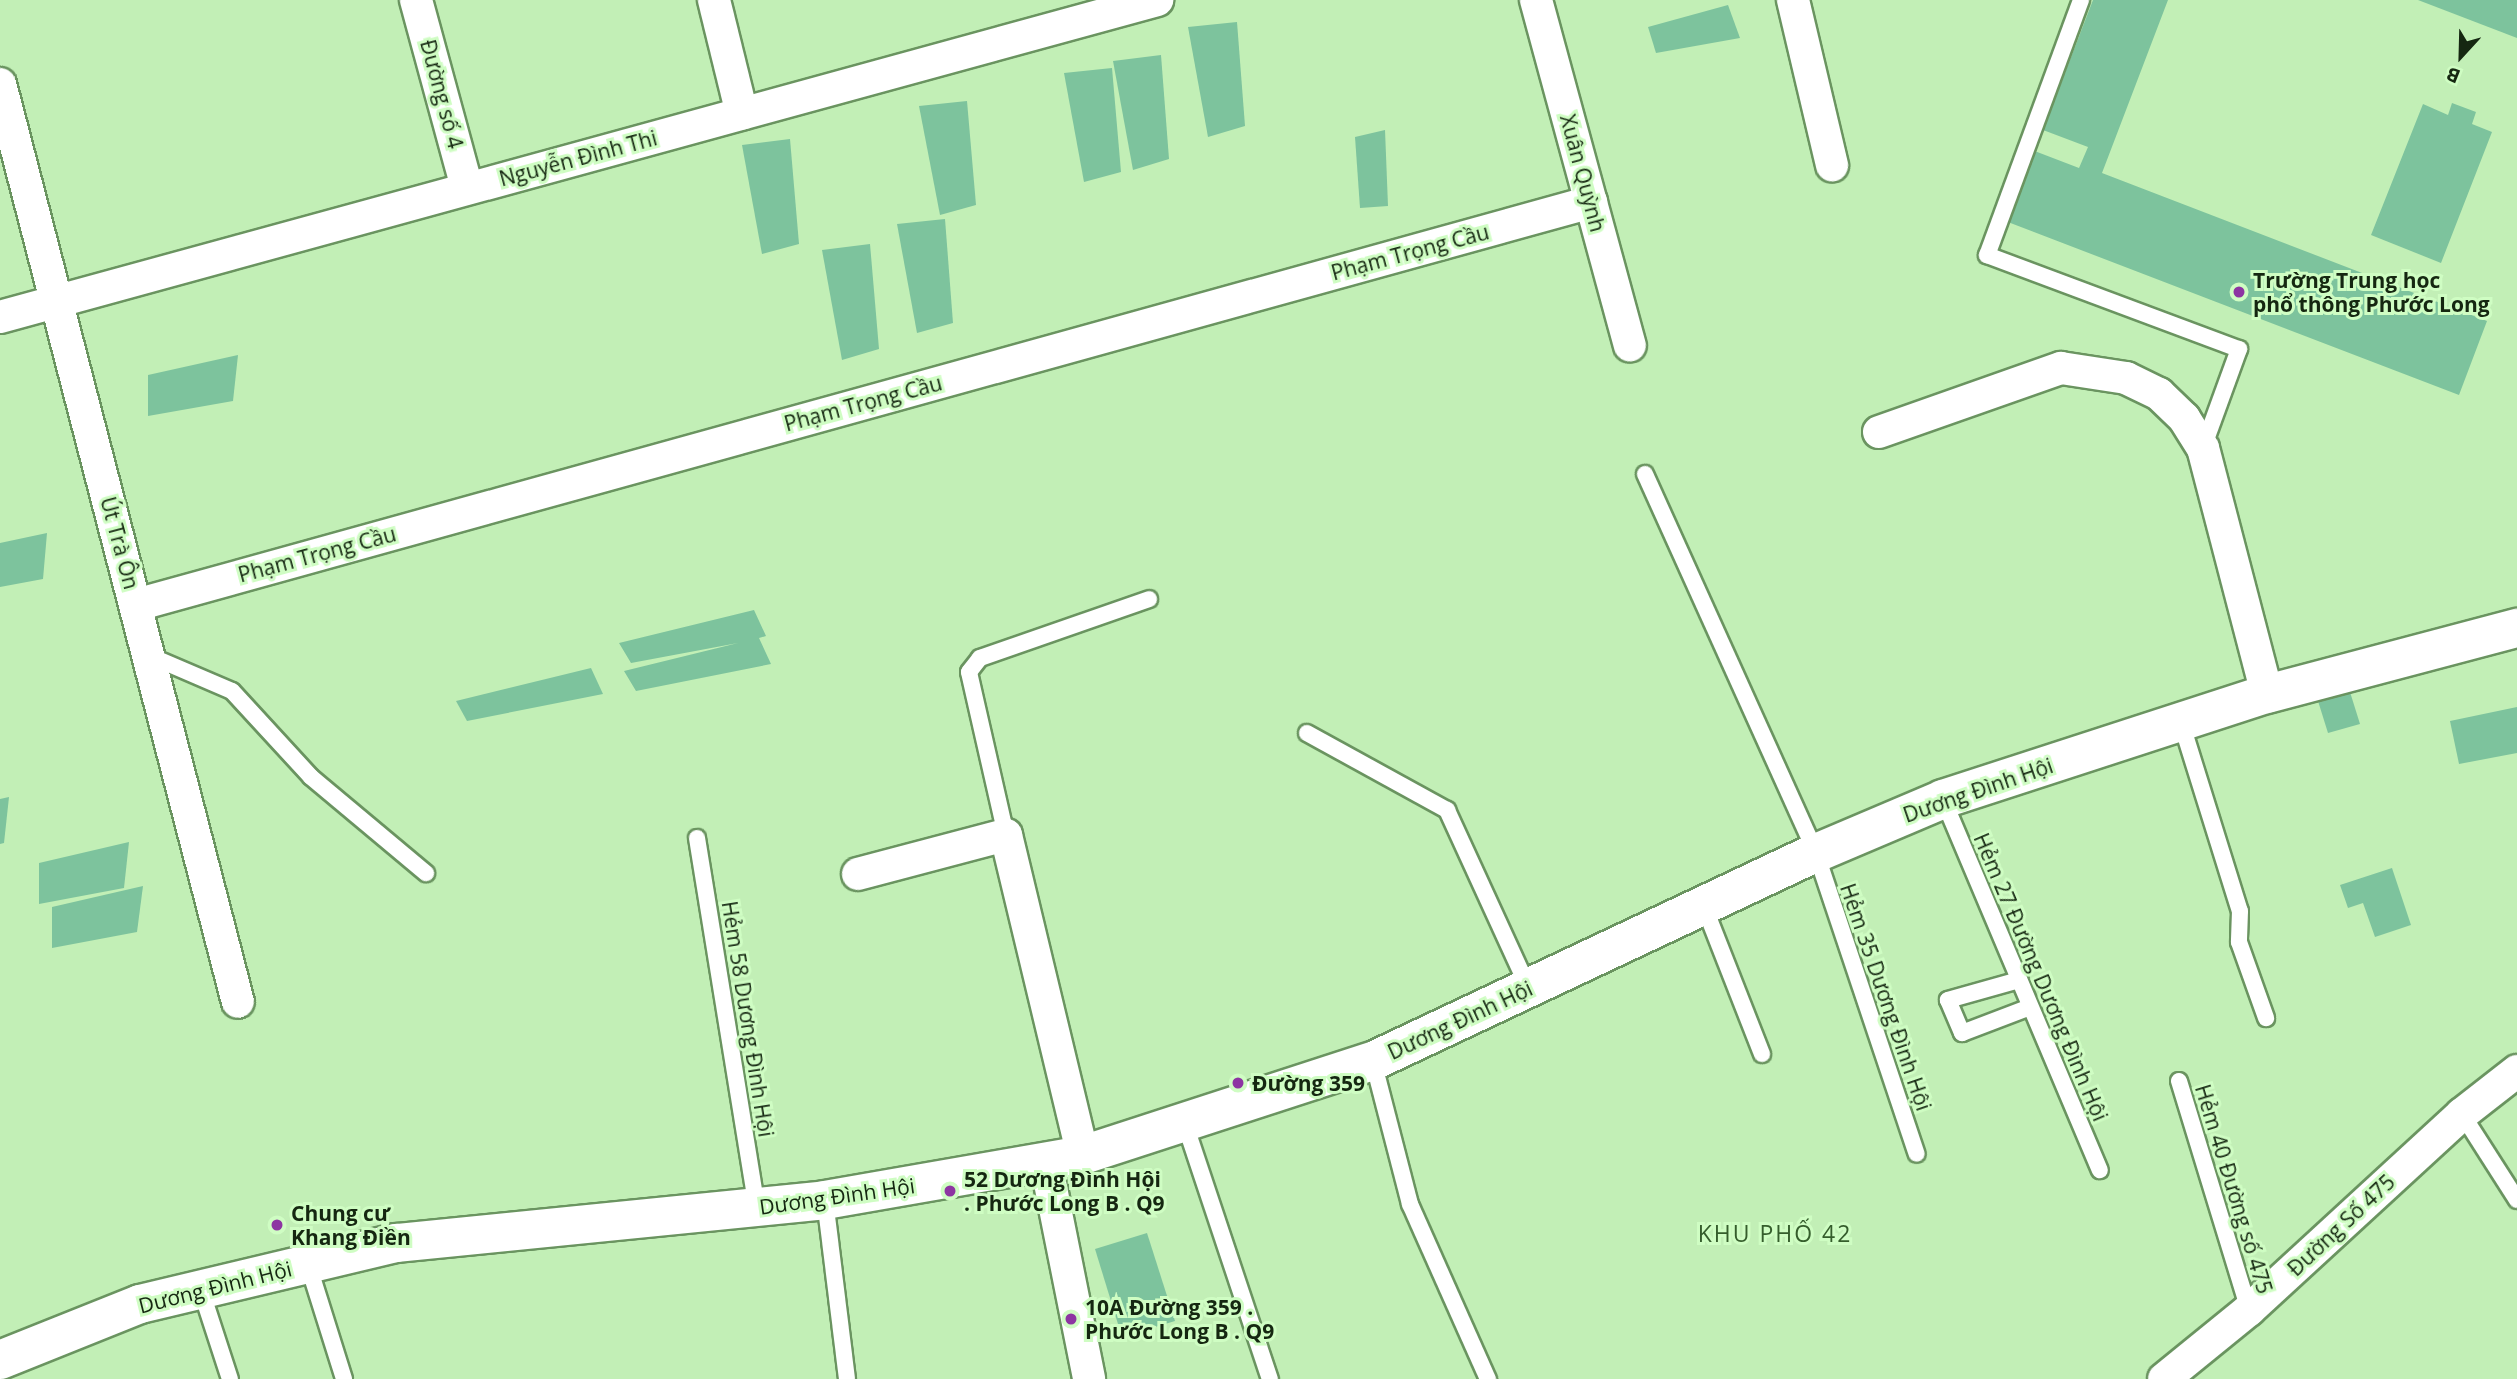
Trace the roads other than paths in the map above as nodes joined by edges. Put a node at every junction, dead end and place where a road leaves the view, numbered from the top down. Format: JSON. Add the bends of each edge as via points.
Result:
{"nodes":[{"id":1,"x":416,"y":0,"type":"edge"},
{"id":2,"x":714,"y":0,"type":"edge"},
{"id":3,"x":1157,"y":0,"type":"edge"},
{"id":4,"x":1536,"y":0,"type":"edge"},
{"id":5,"x":1793,"y":0,"type":"edge"},
{"id":6,"x":2081,"y":0,"type":"edge"},
{"id":7,"x":0,"y":84,"type":"edge"},
{"id":8,"x":742,"y":114,"type":"junction"},
{"id":9,"x":1832,"y":165,"type":"dead end"},
{"id":10,"x":467,"y":188,"type":"junction"},
{"id":11,"x":1591,"y":202,"type":"junction"},
{"id":12,"x":58,"y":303,"type":"junction"},
{"id":13,"x":0,"y":317,"type":"edge"},
{"id":14,"x":1630,"y":345,"type":"dead end"},
{"id":15,"x":1879,"y":432,"type":"dead end"},
{"id":16,"x":2203,"y":448,"type":"junction"},
{"id":17,"x":1645,"y":474,"type":"dead end"},
{"id":18,"x":1149,"y":599,"type":"dead end"},
{"id":19,"x":136,"y":605,"type":"junction"},
{"id":20,"x":2517,"y":628,"type":"edge"},
{"id":21,"x":148,"y":655,"type":"junction"},
{"id":22,"x":2267,"y":694,"type":"junction"},
{"id":23,"x":2181,"y":722,"type":"junction"},
{"id":24,"x":1307,"y":733,"type":"dead end"},
{"id":25,"x":1943,"y":799,"type":"junction"},
{"id":26,"x":1006,"y":835,"type":"junction"},
{"id":27,"x":697,"y":838,"type":"dead end"},
{"id":28,"x":1816,"y":853,"type":"junction"},
{"id":29,"x":426,"y":873,"type":"dead end"},
{"id":30,"x":859,"y":874,"type":"dead end"},
{"id":31,"x":1704,"y":906,"type":"junction"},
{"id":32,"x":2019,"y":981,"type":"junction"},
{"id":33,"x":1529,"y":989,"type":"junction"},
{"id":34,"x":238,"y":1002,"type":"dead end"},
{"id":35,"x":2030,"y":1006,"type":"junction"},
{"id":36,"x":2266,"y":1018,"type":"dead end"},
{"id":37,"x":1762,"y":1054,"type":"dead end"},
{"id":38,"x":1373,"y":1061,"type":"junction"},
{"id":39,"x":2517,"y":1071,"type":"edge"},
{"id":40,"x":2179,"y":1081,"type":"dead end"},
{"id":41,"x":2462,"y":1114,"type":"junction"},
{"id":42,"x":1185,"y":1124,"type":"junction"},
{"id":43,"x":1917,"y":1154,"type":"dead end"},
{"id":44,"x":1083,"y":1155,"type":"junction"},
{"id":45,"x":1046,"y":1163,"type":"junction"},
{"id":46,"x":2100,"y":1170,"type":"dead end"},
{"id":47,"x":825,"y":1200,"type":"junction"},
{"id":48,"x":2517,"y":1200,"type":"edge"},
{"id":49,"x":757,"y":1207,"type":"junction"},
{"id":50,"x":308,"y":1264,"type":"junction"},
{"id":51,"x":201,"y":1290,"type":"junction"},
{"id":52,"x":2249,"y":1310,"type":"junction"},
{"id":53,"x":0,"y":1360,"type":"edge"},
{"id":54,"x":2171,"y":1377,"type":"edge"},
{"id":55,"x":230,"y":1379,"type":"edge"},
{"id":56,"x":344,"y":1379,"type":"edge"},
{"id":57,"x":847,"y":1379,"type":"edge"},
{"id":58,"x":1089,"y":1379,"type":"edge"},
{"id":59,"x":1270,"y":1379,"type":"edge"},
{"id":60,"x":1488,"y":1379,"type":"edge"}],
"edges":[{"from":1,"to":10,"type":"street","name":"Đường số 4"},
{"from":2,"to":8,"type":"street"},
{"from":3,"to":8,"type":"street","name":"Nguyễn Đình Thi"},
{"from":4,"to":11,"type":"street","name":"Xuân Quỳnh"},
{"from":5,"to":9,"type":"street"},
{"from":6,"to":16,"type":"lane","via":[[1987,255],[2239,349]]},
{"from":7,"to":12,"type":"street","name":"Út Trà Ôn"},
{"from":8,"to":10,"type":"street","name":"Nguyễn Đình Thi"},
{"from":10,"to":12,"type":"street","name":"Nguyễn Đình Thi"},
{"from":11,"to":14,"type":"street","name":"Xuân Quỳnh"},
{"from":11,"to":19,"type":"street","name":"Phạm Trọng Cầu"},
{"from":12,"to":13,"type":"street","name":"Nguyễn Đình Thi"},
{"from":12,"to":19,"type":"street","name":"Út Trà Ôn"},
{"from":15,"to":16,"type":"street","via":[[2061,368],[2126,377],[2159,394],[2184,418]]},
{"from":16,"to":22,"type":"street"},
{"from":17,"to":28,"type":"lane","name":"Hẻm 35 Dương Đình Hội"},
{"from":18,"to":26,"type":"lane","via":[[980,658],[969,672]]},
{"from":19,"to":21,"type":"street","name":"Út Trà Ôn"},
{"from":20,"to":22,"type":"street","name":"Dương Đình Hội"},
{"from":21,"to":29,"type":"lane","via":[[232,691],[311,777]]},
{"from":21,"to":34,"type":"street","name":"Út Trà Ôn"},
{"from":22,"to":23,"type":"street","name":"Dương Đình Hội"},
{"from":23,"to":25,"type":"street","name":"Dương Đình Hội"},
{"from":23,"to":36,"type":"lane","via":[[2240,911],[2239,942]]},
{"from":24,"to":33,"type":"lane","via":[[1447,810]]},
{"from":25,"to":28,"type":"street","name":"Dương Đình Hội"},
{"from":25,"to":32,"type":"lane","name":"Hẻm 27 Đường Dương Đình Hội"},
{"from":26,"to":30,"type":"street"},
{"from":26,"to":44,"type":"street"},
{"from":27,"to":49,"type":"lane","name":"Hẻm 58 Dương Đình Hội"},
{"from":28,"to":31,"type":"street","name":"Dương Đình Hội"},
{"from":28,"to":43,"type":"lane","name":"Hẻm 35 Dương Đình Hội"},
{"from":31,"to":33,"type":"street","name":"Dương Đình Hội"},
{"from":31,"to":37,"type":"lane"},
{"from":32,"to":35,"type":"lane","name":"Hẻm 27 Đường Dương Đình Hội"},
{"from":32,"to":35,"type":"lane","via":[[1948,1000],[1962,1033]]},
{"from":33,"to":38,"type":"street","name":"Dương Đình Hội"},
{"from":35,"to":46,"type":"lane","name":"Hẻm 27 Đường Dương Đình Hội"},
{"from":38,"to":42,"type":"street","name":"Dương Đình Hội"},
{"from":38,"to":60,"type":"lane","via":[[1410,1204]]},
{"from":39,"to":41,"type":"street","name":"Đường Số 475"},
{"from":40,"to":52,"type":"lane","name":"Hẻm 40 Đường số 475"},
{"from":41,"to":48,"type":"lane"},
{"from":41,"to":52,"type":"street","name":"Đường Số 475"},
{"from":42,"to":44,"type":"street","name":"Dương Đình Hội"},
{"from":42,"to":59,"type":"lane"},
{"from":44,"to":45,"type":"street","name":"Dương Đình Hội"},
{"from":45,"to":47,"type":"street","name":"Dương Đình Hội"},
{"from":45,"to":58,"type":"street"},
{"from":47,"to":49,"type":"street","name":"Dương Đình Hội"},
{"from":47,"to":57,"type":"lane"},
{"from":49,"to":50,"type":"street","name":"Dương Đình Hội","via":[[397,1243]]},
{"from":50,"to":51,"type":"street","name":"Dương Đình Hội"},
{"from":50,"to":56,"type":"lane"},
{"from":51,"to":53,"type":"street","name":"Dương Đình Hội","via":[[140,1304]]},
{"from":51,"to":55,"type":"lane"},
{"from":52,"to":54,"type":"street","name":"Đường Số 475"}]}
